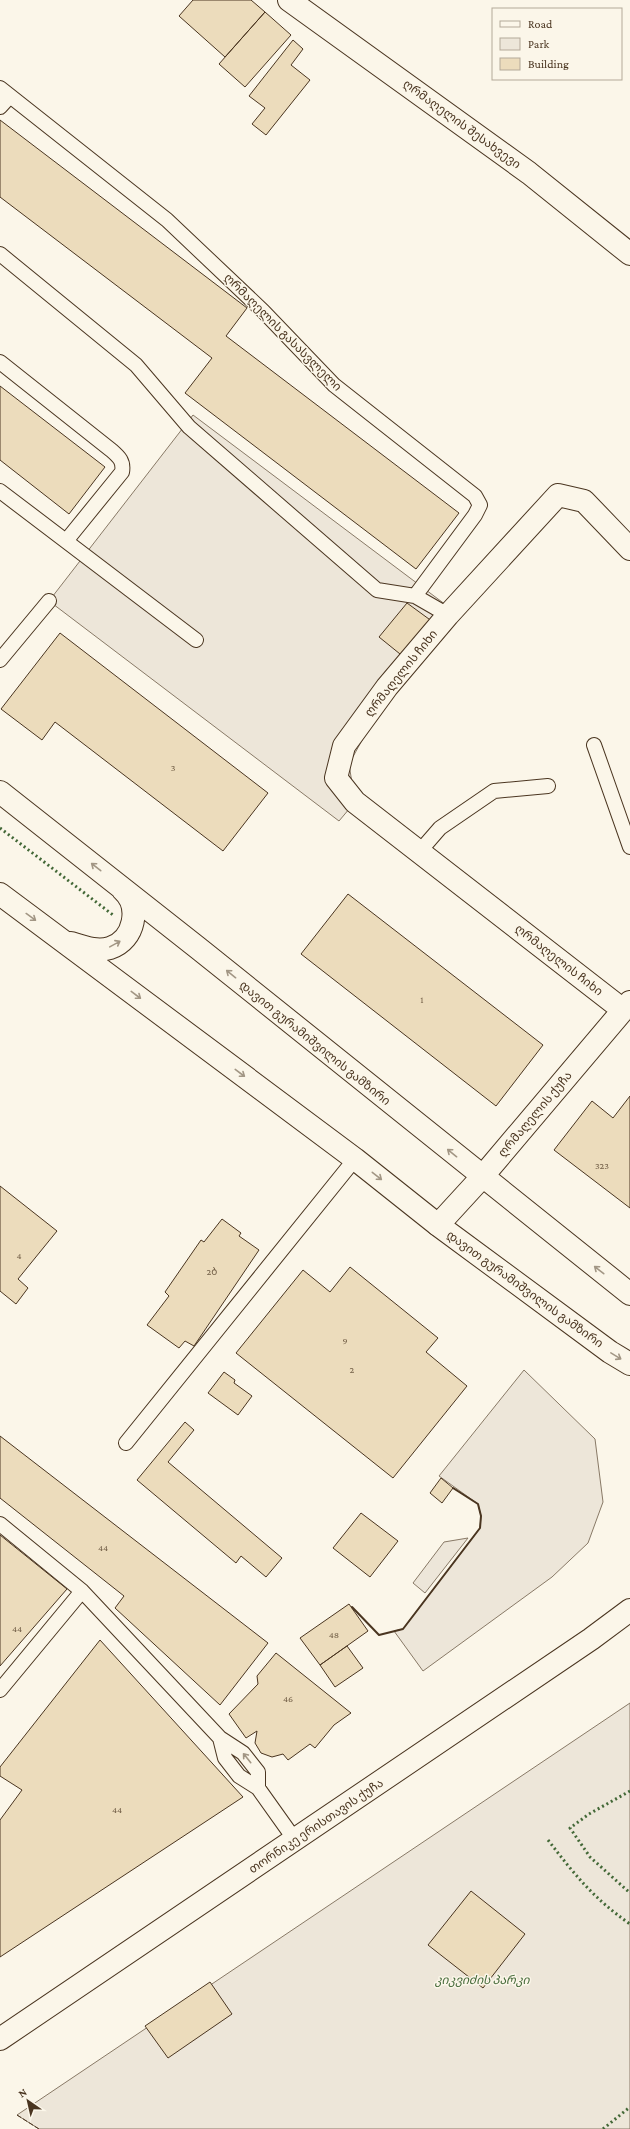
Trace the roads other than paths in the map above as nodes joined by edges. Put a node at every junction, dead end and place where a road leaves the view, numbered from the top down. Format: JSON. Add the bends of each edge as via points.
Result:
{"nodes":[{"id":1,"x":290,"y":0,"type":"edge"},
{"id":2,"x":5,"y":92,"type":"edge"},
{"id":3,"x":0,"y":107,"type":"edge"},
{"id":4,"x":0,"y":254,"type":"edge"},
{"id":5,"x":630,"y":254,"type":"edge"},
{"id":6,"x":0,"y":362,"type":"edge"},
{"id":7,"x":0,"y":491,"type":"edge"},
{"id":8,"x":66,"y":541,"type":"junction"},
{"id":9,"x":630,"y":549,"type":"edge"},
{"id":10,"x":415,"y":596,"type":"junction"},
{"id":11,"x":49,"y":601,"type":"dead end"},
{"id":12,"x":448,"y":615,"type":"junction"},
{"id":13,"x":196,"y":640,"type":"dead end"},
{"id":14,"x":0,"y":660,"type":"edge"},
{"id":15,"x":594,"y":744,"type":"dead end"},
{"id":16,"x":548,"y":786,"type":"dead end"},
{"id":17,"x":0,"y":792,"type":"edge"},
{"id":18,"x":630,"y":847,"type":"edge"},
{"id":19,"x":420,"y":851,"type":"junction"},
{"id":20,"x":117,"y":884,"type":"junction"},
{"id":21,"x":0,"y":894,"type":"edge"},
{"id":22,"x":64,"y":941,"type":"junction"},
{"id":23,"x":627,"y":1006,"type":"edge"},
{"id":24,"x":355,"y":1159,"type":"junction"},
{"id":25,"x":482,"y":1177,"type":"junction"},
{"id":26,"x":438,"y":1225,"type":"junction"},
{"id":27,"x":630,"y":1294,"type":"edge"},
{"id":28,"x":630,"y":1364,"type":"edge"},
{"id":29,"x":126,"y":1443,"type":"dead end"},
{"id":30,"x":0,"y":1524,"type":"edge"},
{"id":31,"x":82,"y":1591,"type":"junction"},
{"id":32,"x":630,"y":1610,"type":"edge"},
{"id":33,"x":0,"y":1690,"type":"edge"},
{"id":34,"x":295,"y":1840,"type":"junction"},
{"id":35,"x":0,"y":2039,"type":"edge"}],
"edges":[{"from":1,"to":5,"type":"main road","name":"ღრმაღელის შესახვევი","via":[[529,173]]},
{"from":2,"to":3,"type":"lane"},
{"from":2,"to":10,"type":"lane","name":"ღრმაღელის გასასვლელი","via":[[168,220],[263,311],[334,385],[475,496],[480,504],[475,514]]},
{"from":4,"to":10,"type":"lane","via":[[136,365],[189,427],[377,590]]},
{"from":6,"to":8,"type":"lane","via":[[111,450],[120,458],[123,465],[122,472]]},
{"from":7,"to":8,"type":"lane"},
{"from":8,"to":13,"type":"lane"},
{"from":9,"to":12,"type":"main road","name":"ღრმაღელის ჩიხი","via":[[584,501],[558,495]]},
{"from":10,"to":12,"type":"lane"},
{"from":11,"to":14,"type":"lane"},
{"from":12,"to":19,"type":"main road","name":"ღრმაღელის ჩიხი","via":[[387,687],[344,746],[336,778],[355,802]]},
{"from":15,"to":18,"type":"lane"},
{"from":16,"to":19,"type":"lane","via":[[494,791],[440,828]]},
{"from":20,"to":17,"type":"main road","name":"დავით გურამიშვილის გამზირი","one_way":true},
{"from":19,"to":23,"type":"main road","name":"ღრმაღელის ჩიხი"},
{"from":22,"to":20,"type":"main road","one_way":true,"via":[[95,950],[111,948],[124,939],[132,925],[134,910],[128,894]]},
{"from":25,"to":20,"type":"main road","name":"დავით გურამიშვილის გამზირი","one_way":true},
{"from":21,"to":22,"type":"main road","name":"დავით გურამიშვილის გამზირი","one_way":true},
{"from":22,"to":24,"type":"main road","name":"დავით გურამიშვილის გამზირი","one_way":true},
{"from":23,"to":25,"type":"main road","name":"ღრმაღელის ქუჩა"},
{"from":24,"to":26,"type":"main road","name":"დავით გურამიშვილის გამზირი","one_way":true},
{"from":24,"to":29,"type":"lane"},
{"from":25,"to":26,"type":"main road","name":"ღრმაღელის ქუჩა"},
{"from":27,"to":25,"type":"main road","name":"დავით გურამიშვილის გამზირი","one_way":true},
{"from":26,"to":28,"type":"main road","name":"დავით გურამიშვილის გამზირი","one_way":true,"via":[[603,1347]]},
{"from":30,"to":31,"type":"lane"},
{"from":31,"to":33,"type":"lane"},
{"from":31,"to":34,"type":"lane","via":[[220,1738],[243,1753],[258,1772],[258,1788]]},
{"from":32,"to":34,"type":"main road","name":"თორნიკე ერისთავის ქუჩა"},
{"from":34,"to":35,"type":"main road","name":"თორნიკე ერისთავის ქუჩა"}]}
